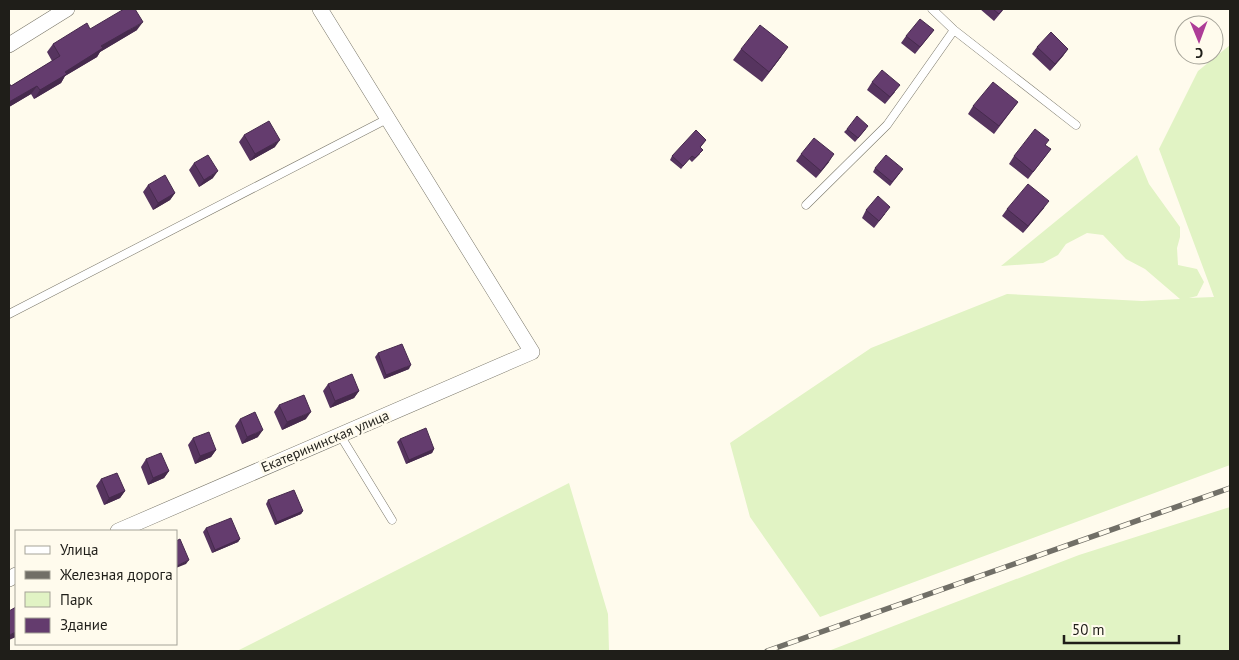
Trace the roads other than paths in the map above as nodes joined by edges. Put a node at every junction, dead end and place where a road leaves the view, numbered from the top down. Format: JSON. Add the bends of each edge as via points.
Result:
{"nodes":[{"id":1,"x":67,"y":9,"type":"edge"},
{"id":2,"x":320,"y":9,"type":"edge"},
{"id":3,"x":932,"y":9,"type":"edge"},
{"id":4,"x":954,"y":30,"type":"junction"},
{"id":5,"x":9,"y":45,"type":"edge"},
{"id":6,"x":389,"y":118,"type":"junction"},
{"id":7,"x":1076,"y":125,"type":"dead end"},
{"id":8,"x":806,"y":205,"type":"dead end"},
{"id":9,"x":9,"y":314,"type":"edge"},
{"id":10,"x":340,"y":435,"type":"junction"},
{"id":11,"x":392,"y":520,"type":"dead end"},
{"id":12,"x":120,"y":530,"type":"edge"}],
"edges":[{"from":1,"to":5,"type":"street"},
{"from":2,"to":6,"type":"street"},
{"from":3,"to":4,"type":"lane"},
{"from":4,"to":7,"type":"lane"},
{"from":4,"to":8,"type":"lane","via":[[887,126]]},
{"from":6,"to":9,"type":"lane"},
{"from":6,"to":10,"type":"street","name":"Екатерининская улица","via":[[532,352]]},
{"from":10,"to":11,"type":"lane"},
{"from":10,"to":12,"type":"street","name":"Екатерининская улица"}]}
